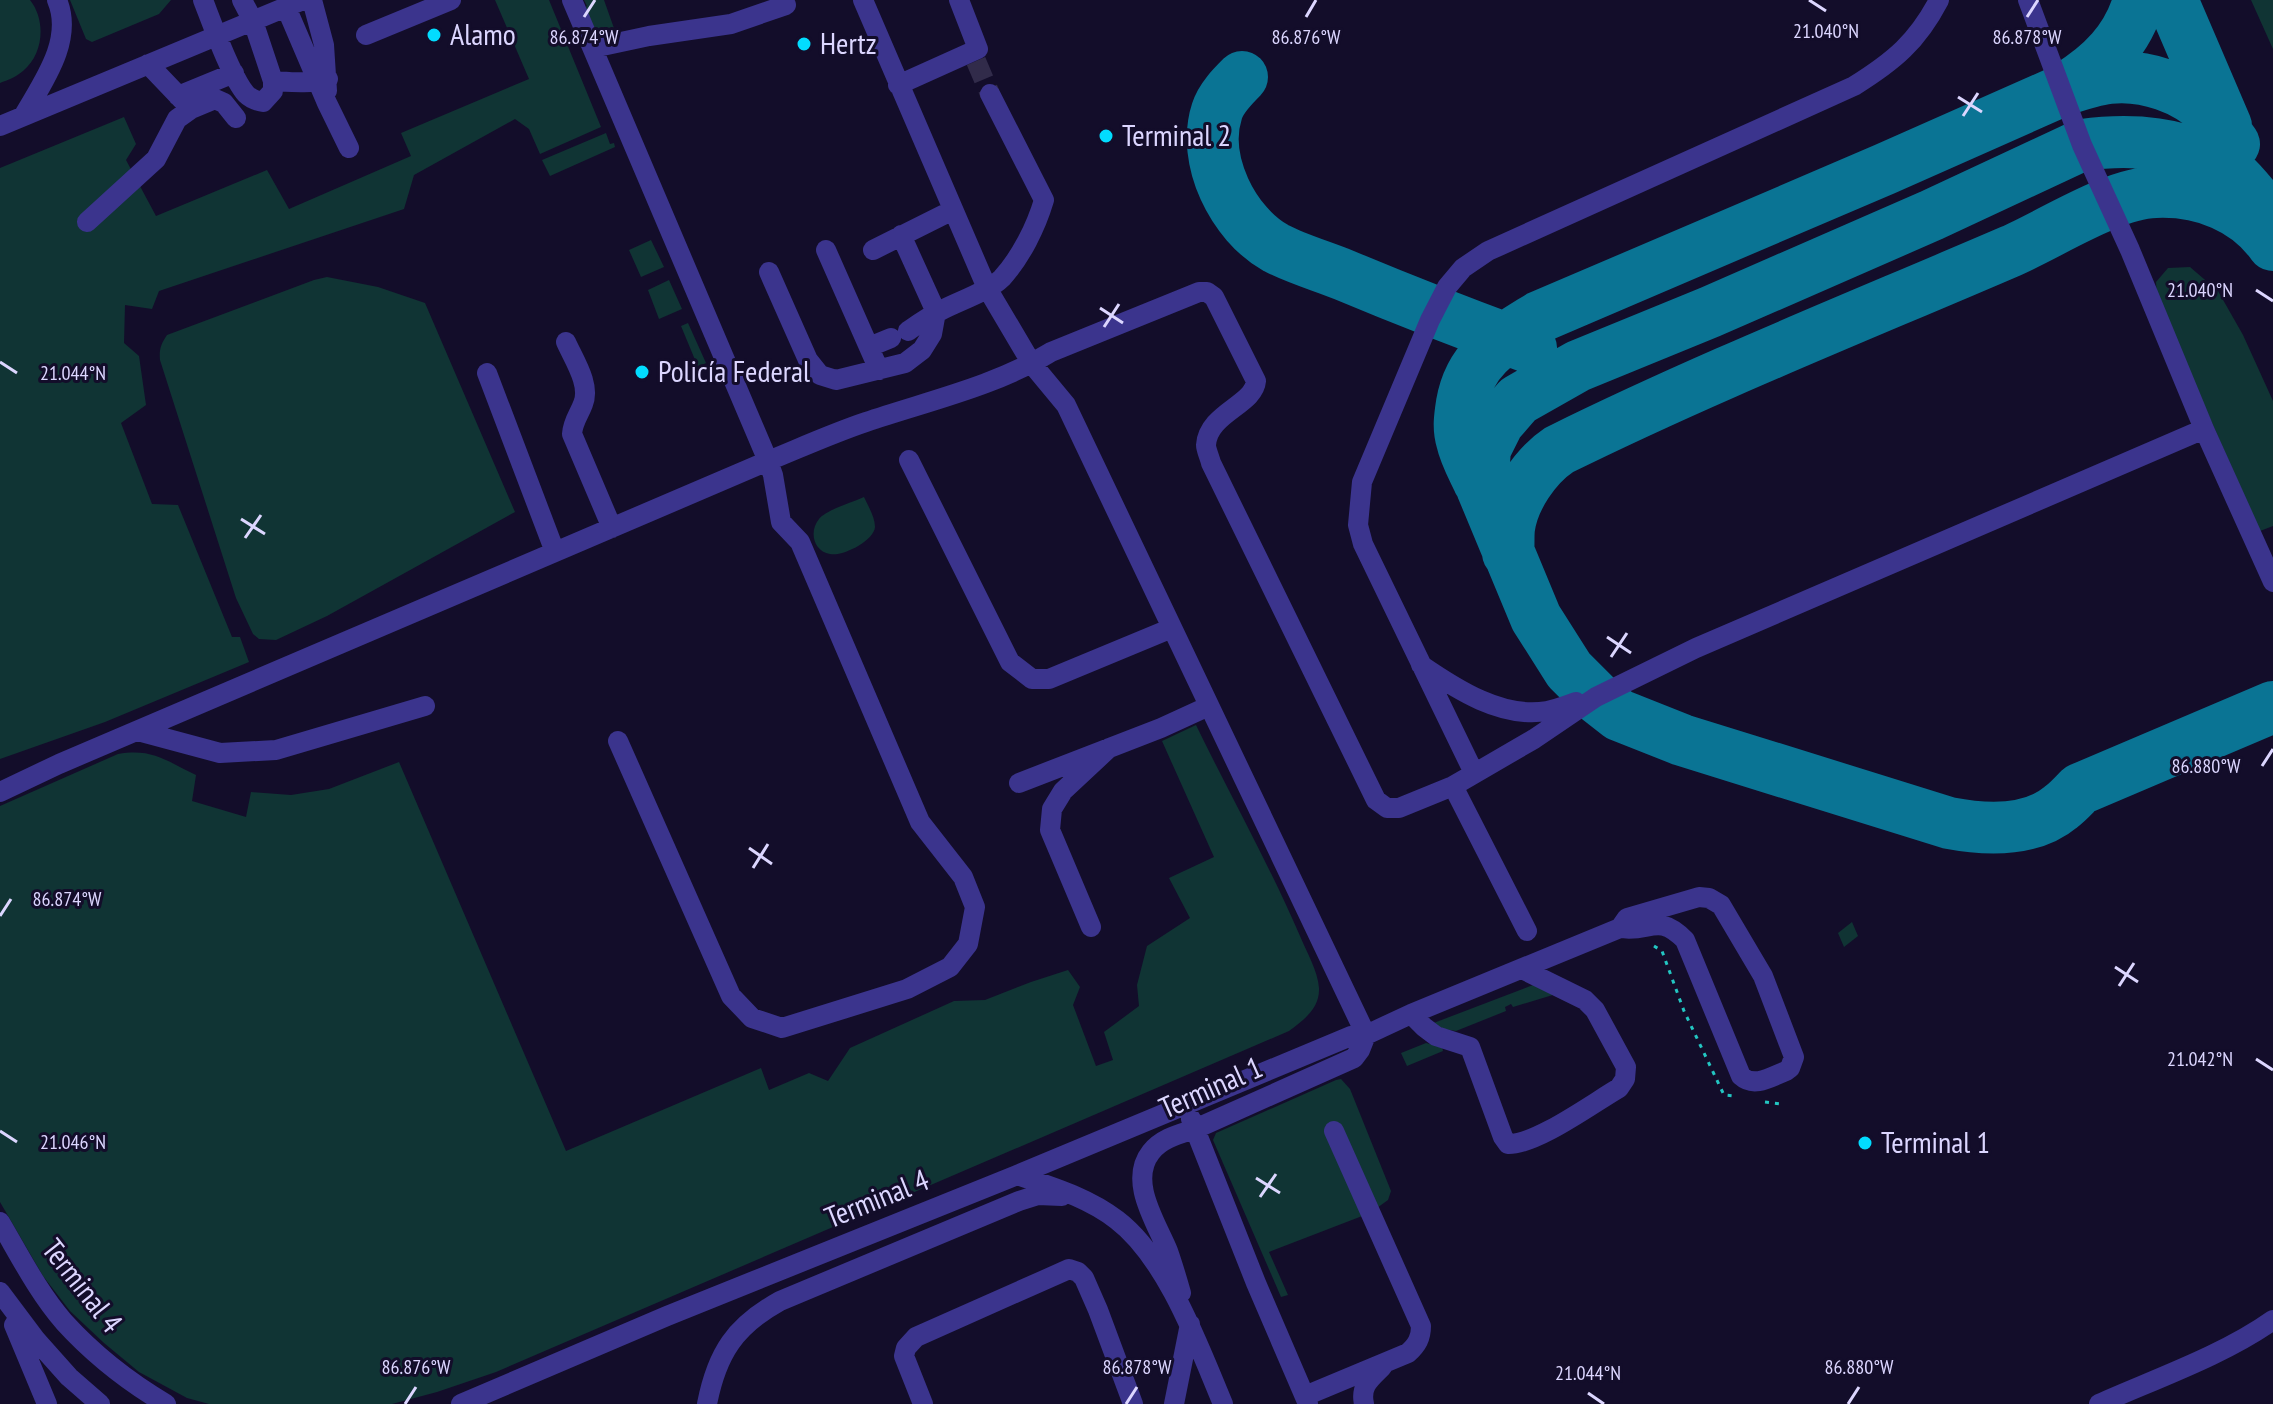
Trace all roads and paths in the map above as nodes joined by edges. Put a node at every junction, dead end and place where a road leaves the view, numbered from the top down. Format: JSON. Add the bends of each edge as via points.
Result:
{"nodes":[{"id":1,"x":57,"y":0,"type":"edge"},
{"id":2,"x":203,"y":0,"type":"edge"},
{"id":3,"x":242,"y":0,"type":"edge"},
{"id":4,"x":312,"y":0,"type":"edge"},
{"id":5,"x":451,"y":0,"type":"edge"},
{"id":6,"x":572,"y":0,"type":"edge"},
{"id":7,"x":863,"y":0,"type":"edge"},
{"id":8,"x":959,"y":0,"type":"edge"},
{"id":9,"x":1939,"y":0,"type":"edge"},
{"id":10,"x":2028,"y":0,"type":"edge"},
{"id":11,"x":295,"y":4,"type":"edge"},
{"id":12,"x":786,"y":5,"type":"dead end"},
{"id":13,"x":412,"y":8,"type":"edge"},
{"id":14,"x":253,"y":21,"type":"junction"},
{"id":15,"x":366,"y":35,"type":"dead end"},
{"id":16,"x":217,"y":36,"type":"junction"},
{"id":17,"x":593,"y":48,"type":"junction"},
{"id":18,"x":148,"y":64,"type":"junction"},
{"id":19,"x":234,"y":73,"type":"junction"},
{"id":20,"x":323,"y":80,"type":"junction"},
{"id":21,"x":273,"y":81,"type":"junction"},
{"id":22,"x":898,"y":85,"type":"junction"},
{"id":23,"x":990,"y":94,"type":"tunnel mouth"},
{"id":24,"x":185,"y":102,"type":"junction"},
{"id":25,"x":24,"y":115,"type":"junction"},
{"id":26,"x":236,"y":118,"type":"dead end"},
{"id":27,"x":0,"y":126,"type":"edge"},
{"id":28,"x":349,"y":148,"type":"dead end"},
{"id":29,"x":953,"y":210,"type":"junction"},
{"id":30,"x":87,"y":222,"type":"dead end"},
{"id":31,"x":901,"y":235,"type":"junction"},
{"id":32,"x":826,"y":250,"type":"dead end"},
{"id":33,"x":873,"y":250,"type":"dead end"},
{"id":34,"x":769,"y":272,"type":"dead end"},
{"id":35,"x":987,"y":288,"type":"junction"},
{"id":36,"x":936,"y":312,"type":"junction"},
{"id":37,"x":566,"y":342,"type":"dead end"},
{"id":38,"x":869,"y":347,"type":"junction"},
{"id":39,"x":1032,"y":364,"type":"junction"},
{"id":40,"x":879,"y":370,"type":"junction"},
{"id":41,"x":487,"y":373,"type":"dead end"},
{"id":42,"x":2204,"y":429,"type":"junction"},
{"id":43,"x":909,"y":460,"type":"dead end"},
{"id":44,"x":770,"y":468,"type":"junction"},
{"id":45,"x":612,"y":528,"type":"junction"},
{"id":46,"x":555,"y":552,"type":"junction"},
{"id":47,"x":2273,"y":582,"type":"edge"},
{"id":48,"x":1172,"y":628,"type":"junction"},
{"id":49,"x":1419,"y":664,"type":"junction"},
{"id":50,"x":1596,"y":697,"type":"junction"},
{"id":51,"x":425,"y":706,"type":"dead end"},
{"id":52,"x":1209,"y":706,"type":"junction"},
{"id":53,"x":138,"y":731,"type":"junction"},
{"id":54,"x":618,"y":741,"type":"dead end"},
{"id":55,"x":1109,"y":748,"type":"junction"},
{"id":56,"x":59,"y":764,"type":"junction"},
{"id":57,"x":1474,"y":773,"type":"junction"},
{"id":58,"x":0,"y":775,"type":"edge"},
{"id":59,"x":1019,"y":783,"type":"dead end"},
{"id":60,"x":1453,"y":786,"type":"junction"},
{"id":61,"x":0,"y":792,"type":"edge"},
{"id":62,"x":1091,"y":927,"type":"dead end"},
{"id":63,"x":1626,"y":929,"type":"junction"},
{"id":64,"x":1527,"y":931,"type":"dead end"},
{"id":65,"x":1522,"y":969,"type":"junction"},
{"id":66,"x":1411,"y":1014,"type":"junction"},
{"id":67,"x":1366,"y":1035,"type":"junction"},
{"id":68,"x":1738,"y":1097,"type":"dead end"},
{"id":69,"x":1752,"y":1099,"type":"dead end"},
{"id":70,"x":1185,"y":1103,"type":"junction"},
{"id":71,"x":1781,"y":1104,"type":"dead end"},
{"id":72,"x":1195,"y":1129,"type":"junction"},
{"id":73,"x":1334,"y":1131,"type":"dead end"},
{"id":74,"x":1017,"y":1175,"type":"junction"},
{"id":75,"x":1091,"y":1203,"type":"junction"},
{"id":76,"x":0,"y":1222,"type":"edge"},
{"id":77,"x":2,"y":1296,"type":"edge"},
{"id":78,"x":1186,"y":1317,"type":"junction"},
{"id":79,"x":2273,"y":1320,"type":"edge"},
{"id":80,"x":1388,"y":1361,"type":"junction"},
{"id":81,"x":1307,"y":1400,"type":"edge"},
{"id":82,"x":47,"y":1404,"type":"edge"},
{"id":83,"x":100,"y":1404,"type":"edge"},
{"id":84,"x":166,"y":1404,"type":"edge"},
{"id":85,"x":461,"y":1404,"type":"edge"},
{"id":86,"x":707,"y":1404,"type":"edge"},
{"id":87,"x":923,"y":1404,"type":"edge"},
{"id":88,"x":1133,"y":1404,"type":"edge"},
{"id":89,"x":1162,"y":1404,"type":"edge"},
{"id":90,"x":1174,"y":1404,"type":"edge"},
{"id":91,"x":1223,"y":1404,"type":"edge"},
{"id":92,"x":1364,"y":1404,"type":"edge"},
{"id":93,"x":2099,"y":1404,"type":"edge"}],
"edges":[{"from":1,"to":25,"type":"street","via":[[62,12],[60,42]]},
{"from":2,"to":16,"type":"street"},
{"from":3,"to":14,"type":"street"},
{"from":4,"to":20,"type":"street","via":[[324,45]]},
{"from":5,"to":13,"type":"street"},
{"from":6,"to":17,"type":"street"},
{"from":7,"to":22,"type":"street"},
{"from":8,"to":22,"type":"street","via":[[977,55]]},
{"from":9,"to":49,"type":"street","via":[[1912,43],[1854,86],[1488,251],[1447,287],[1362,482],[1358,509],[1363,544]]},
{"from":10,"to":42,"type":"street","via":[[2071,118]]},
{"from":11,"to":14,"type":"street"},
{"from":11,"to":20,"type":"street"},
{"from":12,"to":17,"type":"street","via":[[731,24]]},
{"from":13,"to":15,"type":"street"},
{"from":14,"to":16,"type":"street"},
{"from":14,"to":21,"type":"street"},
{"from":16,"to":18,"type":"street"},
{"from":16,"to":19,"type":"street"},
{"from":17,"to":44,"type":"street"},
{"from":18,"to":24,"type":"street"},
{"from":18,"to":25,"type":"street"},
{"from":19,"to":21,"type":"street","via":[[246,93],[263,102],[273,91]]},
{"from":19,"to":24,"type":"street"},
{"from":20,"to":21,"type":"street"},
{"from":20,"to":28,"type":"street","via":[[327,103]]},
{"from":22,"to":29,"type":"street"},
{"from":23,"to":35,"type":"street","via":[[1044,200],[1016,258]]},
{"from":24,"to":26,"type":"street","via":[[215,99]]},
{"from":24,"to":30,"type":"street","via":[[156,159]]},
{"from":25,"to":27,"type":"street"},
{"from":29,"to":31,"type":"street"},
{"from":29,"to":35,"type":"street"},
{"from":31,"to":33,"type":"street"},
{"from":31,"to":36,"type":"street"},
{"from":32,"to":38,"type":"street"},
{"from":34,"to":40,"type":"street","via":[[808,360],[820,375],[836,380]]},
{"from":35,"to":36,"type":"street"},
{"from":35,"to":39,"type":"street"},
{"from":36,"to":38,"type":"street"},
{"from":36,"to":40,"type":"street","via":[[922,350],[905,363]]},
{"from":37,"to":45,"type":"street","via":[[585,386],[572,434]]},
{"from":38,"to":40,"type":"street"},
{"from":39,"to":44,"type":"street","via":[[861,423]]},
{"from":39,"to":48,"type":"street","via":[[1066,405]]},
{"from":39,"to":60,"type":"street","via":[[1199,292],[1214,297],[1256,381],[1253,392],[1210,432],[1206,445],[1211,463],[1376,800],[1399,808]]},
{"from":41,"to":46,"type":"street"},
{"from":42,"to":47,"type":"street"},
{"from":42,"to":50,"type":"street","via":[[1696,648]]},
{"from":43,"to":48,"type":"street","via":[[1010,662],[1032,679],[1049,679]]},
{"from":44,"to":45,"type":"street"},
{"from":44,"to":54,"type":"street","via":[[781,522],[800,542],[920,822],[963,877],[975,907],[968,944],[950,967],[907,989],[782,1028],[752,1018],[731,996]]},
{"from":45,"to":46,"type":"street"},
{"from":46,"to":53,"type":"street"},
{"from":48,"to":52,"type":"street"},
{"from":49,"to":50,"type":"street","via":[[1455,688],[1518,711],[1545,711]]},
{"from":49,"to":57,"type":"street"},
{"from":50,"to":57,"type":"street"},
{"from":51,"to":53,"type":"street","via":[[276,750],[220,753]]},
{"from":52,"to":55,"type":"street"},
{"from":52,"to":67,"type":"street"},
{"from":53,"to":56,"type":"street"},
{"from":55,"to":59,"type":"street"},
{"from":55,"to":62,"type":"street","via":[[1063,791],[1052,809],[1050,830]]},
{"from":56,"to":58,"type":"street"},
{"from":56,"to":61,"type":"street"},
{"from":57,"to":60,"type":"street"},
{"from":60,"to":64,"type":"street"},
{"from":63,"to":63,"type":"street","name":"Terminal 1","via":[[1658,923],[1685,940],[1744,1080],[1756,1082],[1790,1068],[1794,1057],[1763,976],[1721,905],[1699,897],[1627,918]]},
{"from":63,"to":65,"type":"street","name":"Terminal 1"},
{"from":63,"to":68,"type":"path","via":[[1662,951],[1724,1095]]},
{"from":65,"to":66,"type":"street","name":"Terminal 1"},
{"from":65,"to":66,"type":"street","via":[[1585,1000],[1626,1067],[1619,1088],[1533,1138],[1508,1144],[1470,1047],[1436,1036]]},
{"from":66,"to":67,"type":"street","name":"Terminal 1"},
{"from":67,"to":70,"type":"street","name":"Terminal 1","via":[[1351,1036]]},
{"from":67,"to":72,"type":"street","name":"Terminal 1","via":[[1354,1058]]},
{"from":69,"to":71,"type":"path"},
{"from":70,"to":72,"type":"street"},
{"from":70,"to":74,"type":"street","name":"Terminal 1"},
{"from":72,"to":78,"type":"street","name":"Terminal 1","via":[[1169,1138],[1150,1153],[1142,1185]]},
{"from":72,"to":81,"type":"street"},
{"from":73,"to":80,"type":"street","via":[[1421,1326],[1415,1346]]},
{"from":74,"to":75,"type":"street"},
{"from":74,"to":85,"type":"street","name":"Terminal 4"},
{"from":75,"to":78,"type":"street","via":[[1136,1237]]},
{"from":75,"to":86,"type":"street","via":[[1038,1195],[780,1301],[754,1315],[734,1335],[711,1381]]},
{"from":76,"to":84,"type":"street","name":"Terminal 4","via":[[63,1321],[101,1360]]},
{"from":77,"to":82,"type":"street"},
{"from":77,"to":83,"type":"street","via":[[69,1377]]},
{"from":78,"to":89,"type":"street"},
{"from":78,"to":90,"type":"street"},
{"from":78,"to":91,"type":"street"},
{"from":79,"to":93,"type":"street","via":[[2253,1335]]},
{"from":80,"to":81,"type":"street"},
{"from":80,"to":92,"type":"street","via":[[1364,1387]]},
{"from":87,"to":88,"type":"street","via":[[904,1356],[910,1342],[1069,1269],[1084,1278]]}]}
